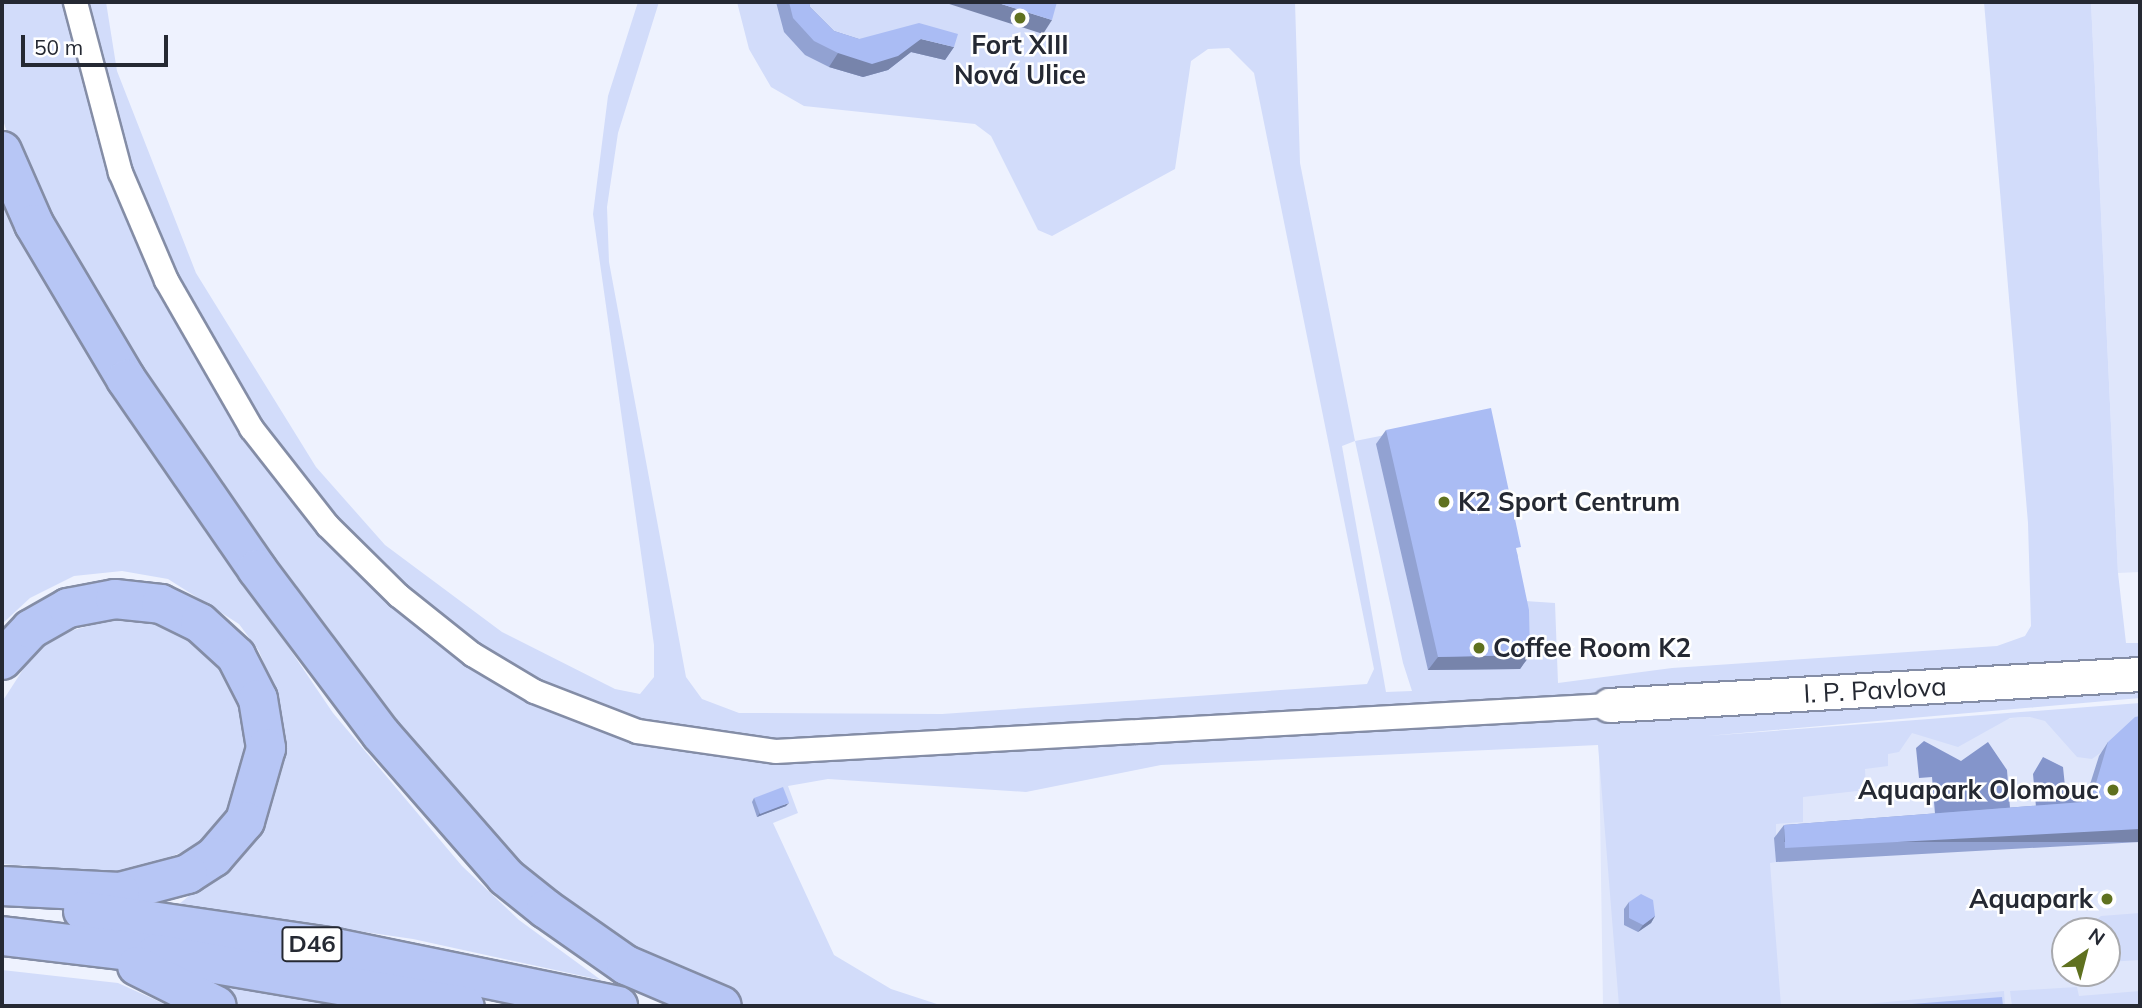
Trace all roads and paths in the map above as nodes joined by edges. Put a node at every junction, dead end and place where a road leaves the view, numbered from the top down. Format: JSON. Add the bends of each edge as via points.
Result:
{"nodes":[{"id":1,"x":75,"y":2,"type":"edge"},
{"id":2,"x":2,"y":150,"type":"edge"},
{"id":3,"x":2,"y":660,"type":"edge"},
{"id":4,"x":2140,"y":674,"type":"edge"},
{"id":5,"x":1609,"y":705,"type":"joint"},
{"id":6,"x":2,"y":886,"type":"edge"},
{"id":7,"x":2,"y":901,"type":"edge"},
{"id":8,"x":2,"y":936,"type":"edge"},
{"id":9,"x":217,"y":1006,"type":"edge"},
{"id":10,"x":465,"y":1006,"type":"edge"},
{"id":11,"x":618,"y":1006,"type":"edge"},
{"id":12,"x":722,"y":1006,"type":"edge"}],
"edges":[{"from":1,"to":5,"type":"street","via":[[120,172],[166,280],[251,428],[327,524],[398,595],[472,653],[534,691],[637,731],[775,751]]},
{"from":2,"to":12,"type":"highway","via":[[34,224],[126,379],[257,569],[381,734],[506,877],[546,909],[626,965]]},
{"from":3,"to":6,"type":"highway","via":[[24,635],[68,608],[116,599],[161,604],[209,629],[243,667],[262,710],[266,748],[245,821],[214,857],[188,874],[120,892]]},
{"from":4,"to":5,"type":"street","name":"I. P. Pavlova"},
{"from":7,"to":11,"type":"highway","number":"D46","via":[[336,947]]},
{"from":8,"to":9,"type":"highway","via":[[139,967]]},
{"from":8,"to":10,"type":"highway","number":"D46","via":[[170,956]]}]}
